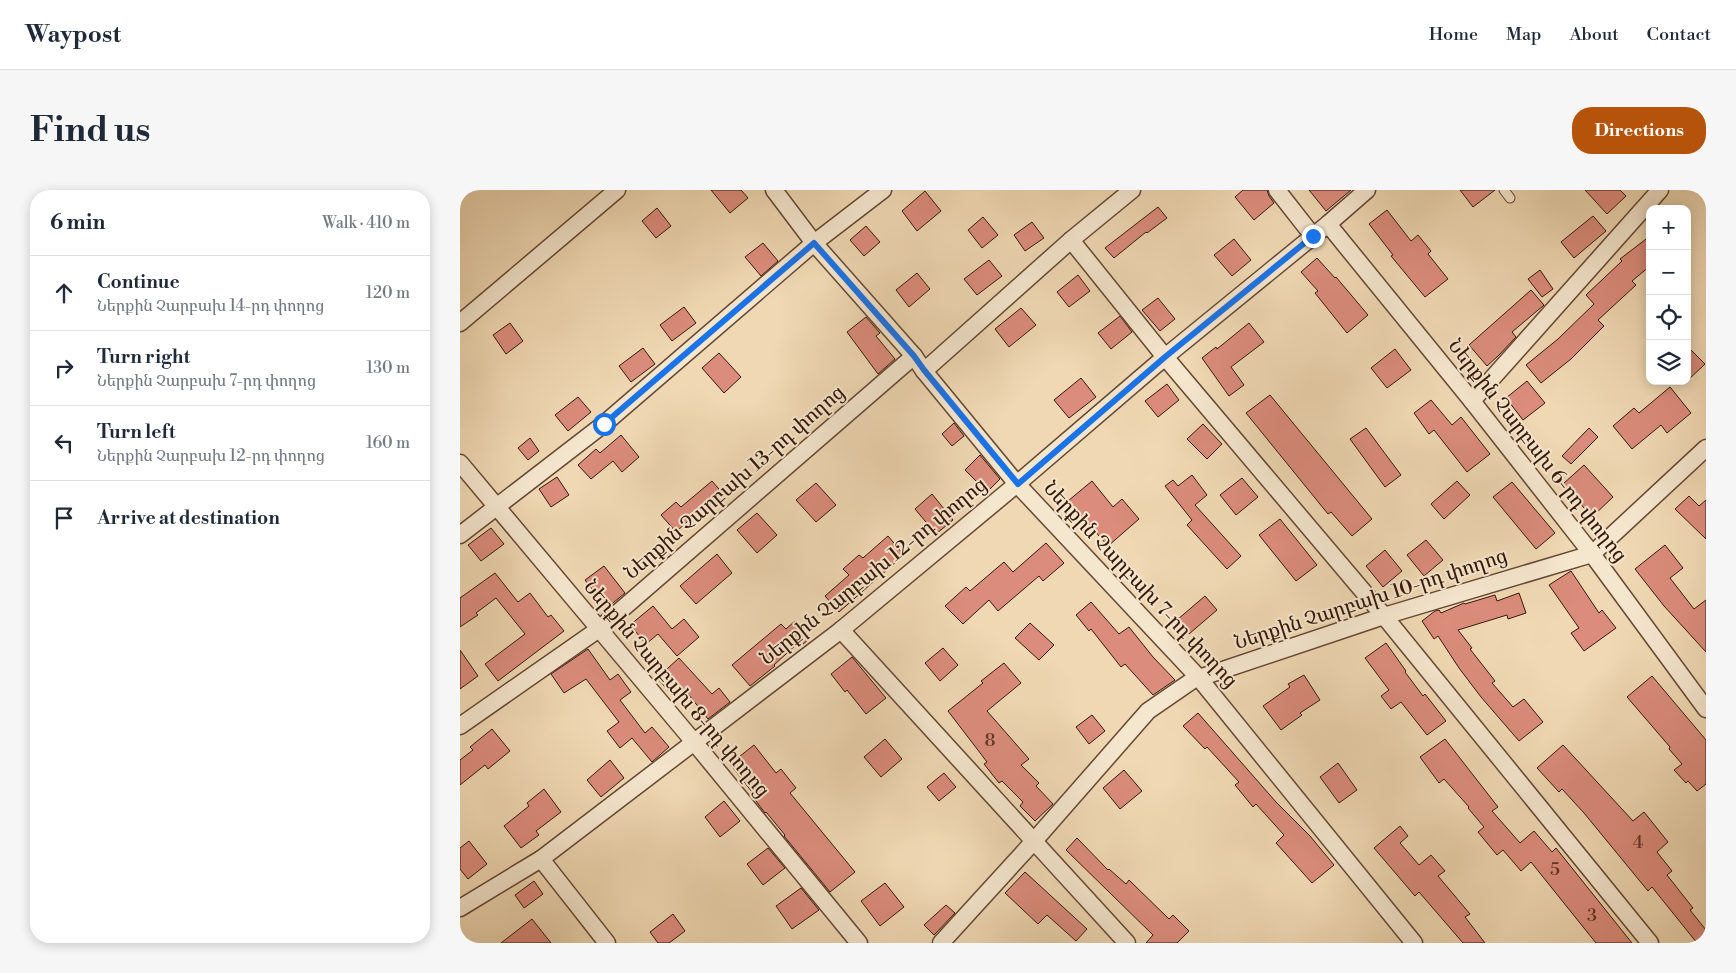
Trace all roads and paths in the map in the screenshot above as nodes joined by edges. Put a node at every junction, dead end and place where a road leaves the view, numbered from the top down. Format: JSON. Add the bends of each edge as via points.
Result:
{"nodes":[{"id":1,"x":617,"y":190,"type":"edge"},
{"id":2,"x":774,"y":190,"type":"edge"},
{"id":3,"x":883,"y":190,"type":"edge"},
{"id":4,"x":1132,"y":190,"type":"edge"},
{"id":5,"x":1277,"y":190,"type":"edge"},
{"id":6,"x":1367,"y":190,"type":"edge"},
{"id":7,"x":1504,"y":190,"type":"edge"},
{"id":8,"x":1660,"y":190,"type":"edge"},
{"id":9,"x":1510,"y":198,"type":"dead end"},
{"id":10,"x":1328,"y":224,"type":"junction"},
{"id":11,"x":1313,"y":236,"type":"junction"},
{"id":12,"x":1071,"y":240,"type":"junction"},
{"id":13,"x":814,"y":243,"type":"junction"},
{"id":14,"x":460,"y":322,"type":"edge"},
{"id":15,"x":914,"y":356,"type":"junction"},
{"id":16,"x":1165,"y":357,"type":"junction"},
{"id":17,"x":924,"y":370,"type":"junction"},
{"id":18,"x":1472,"y":401,"type":"junction"},
{"id":19,"x":1706,"y":448,"type":"edge"},
{"id":20,"x":460,"y":463,"type":"edge"},
{"id":21,"x":1018,"y":484,"type":"junction"},
{"id":22,"x":496,"y":507,"type":"junction"},
{"id":23,"x":460,"y":535,"type":"edge"},
{"id":24,"x":1592,"y":554,"type":"junction"},
{"id":25,"x":1384,"y":616,"type":"junction"},
{"id":26,"x":599,"y":630,"type":"junction"},
{"id":27,"x":841,"y":630,"type":"junction"},
{"id":28,"x":1199,"y":678,"type":"junction"},
{"id":29,"x":1706,"y":709,"type":"edge"},
{"id":30,"x":460,"y":726,"type":"edge"},
{"id":31,"x":694,"y":742,"type":"junction"},
{"id":32,"x":1034,"y":841,"type":"junction"},
{"id":33,"x":541,"y":858,"type":"junction"},
{"id":34,"x":460,"y":908,"type":"edge"},
{"id":35,"x":1411,"y":942,"type":"edge"},
{"id":36,"x":607,"y":943,"type":"edge"},
{"id":37,"x":859,"y":943,"type":"edge"},
{"id":38,"x":941,"y":943,"type":"edge"},
{"id":39,"x":1127,"y":943,"type":"edge"},
{"id":40,"x":1650,"y":943,"type":"edge"}],
"edges":[{"from":1,"to":14,"type":"street"},
{"from":2,"to":13,"type":"street","name":"Ներքին Չարբախ 7-րդ փողոց"},
{"from":3,"to":13,"type":"street"},
{"from":4,"to":12,"type":"street"},
{"from":5,"to":11,"type":"street"},
{"from":6,"to":10,"type":"street","name":"Ներքին Չարբախ 12-րդ փողոց"},
{"from":7,"to":9,"type":"lane"},
{"from":8,"to":18,"type":"street"},
{"from":10,"to":11,"type":"street","name":"Ներքին Չարբախ 12-րդ փողոց"},
{"from":10,"to":18,"type":"street","name":"Ներքին Չարբախ 6-րդ փողոց"},
{"from":11,"to":16,"type":"street","name":"Ներքին Չարբախ 12-րդ փողոց"},
{"from":12,"to":16,"type":"street"},
{"from":12,"to":17,"type":"street"},
{"from":13,"to":15,"type":"street","name":"Ներքին Չարբախ 7-րդ փողոց"},
{"from":13,"to":22,"type":"street","via":[[604,424]]},
{"from":15,"to":17,"type":"street","name":"Ներքին Չարբախ 7-րդ փողոց"},
{"from":15,"to":26,"type":"street","name":"Ներքին Չարբախ 13-րդ փողոց"},
{"from":16,"to":21,"type":"street","name":"Ներքին Չարբախ 12-րդ փողոց"},
{"from":16,"to":25,"type":"street"},
{"from":17,"to":21,"type":"street","name":"Ներքին Չարբախ 7-րդ փողոց"},
{"from":18,"to":24,"type":"street","name":"Ներքին Չարբախ 6-րդ փողոց"},
{"from":19,"to":24,"type":"street","name":"Ներքին Չարբախ 10-րդ փողոց"},
{"from":20,"to":22,"type":"street","name":"Ներքին Չարբախ 8-րդ փողոց"},
{"from":21,"to":27,"type":"street","name":"Ներքին Չարբախ 12-րդ փողոց"},
{"from":21,"to":28,"type":"street","name":"Ներքին Չարբախ 7-րդ փողոց"},
{"from":22,"to":23,"type":"street"},
{"from":22,"to":26,"type":"street","name":"Ներքին Չարբախ 8-րդ փողոց"},
{"from":24,"to":25,"type":"street","name":"Ներքին Չարբախ 10-րդ փողոց"},
{"from":24,"to":29,"type":"street","name":"Ներքին Չարբախ 6-րդ փողոց"},
{"from":25,"to":28,"type":"street","name":"Ներքին Չարբախ 10-րդ փողոց"},
{"from":25,"to":40,"type":"street"},
{"from":26,"to":30,"type":"street","name":"Ներքին Չարբախ 13-րդ փողոց"},
{"from":26,"to":31,"type":"street","name":"Ներքին Չարբախ 8-րդ փողոց"},
{"from":27,"to":31,"type":"street","name":"Ներքին Չարբախ 12-րդ փողոց"},
{"from":27,"to":32,"type":"street"},
{"from":28,"to":32,"type":"street","name":"Ներքին Չարբախ 10-րդ փողոց","via":[[1148,711]]},
{"from":28,"to":35,"type":"street","name":"Ներքին Չարբախ 7-րդ փողոց"},
{"from":31,"to":33,"type":"street","name":"Ներքին Չարբախ 12-րդ փողոց"},
{"from":31,"to":37,"type":"street","name":"Ներքին Չարբախ 8-րդ փողոց"},
{"from":32,"to":38,"type":"street","name":"Ներքին Չարբախ 10-րդ փողոց"},
{"from":32,"to":39,"type":"street"},
{"from":33,"to":34,"type":"street","name":"Ներքին Չարբախ 12-րդ փողոց"},
{"from":33,"to":36,"type":"street"}]}
